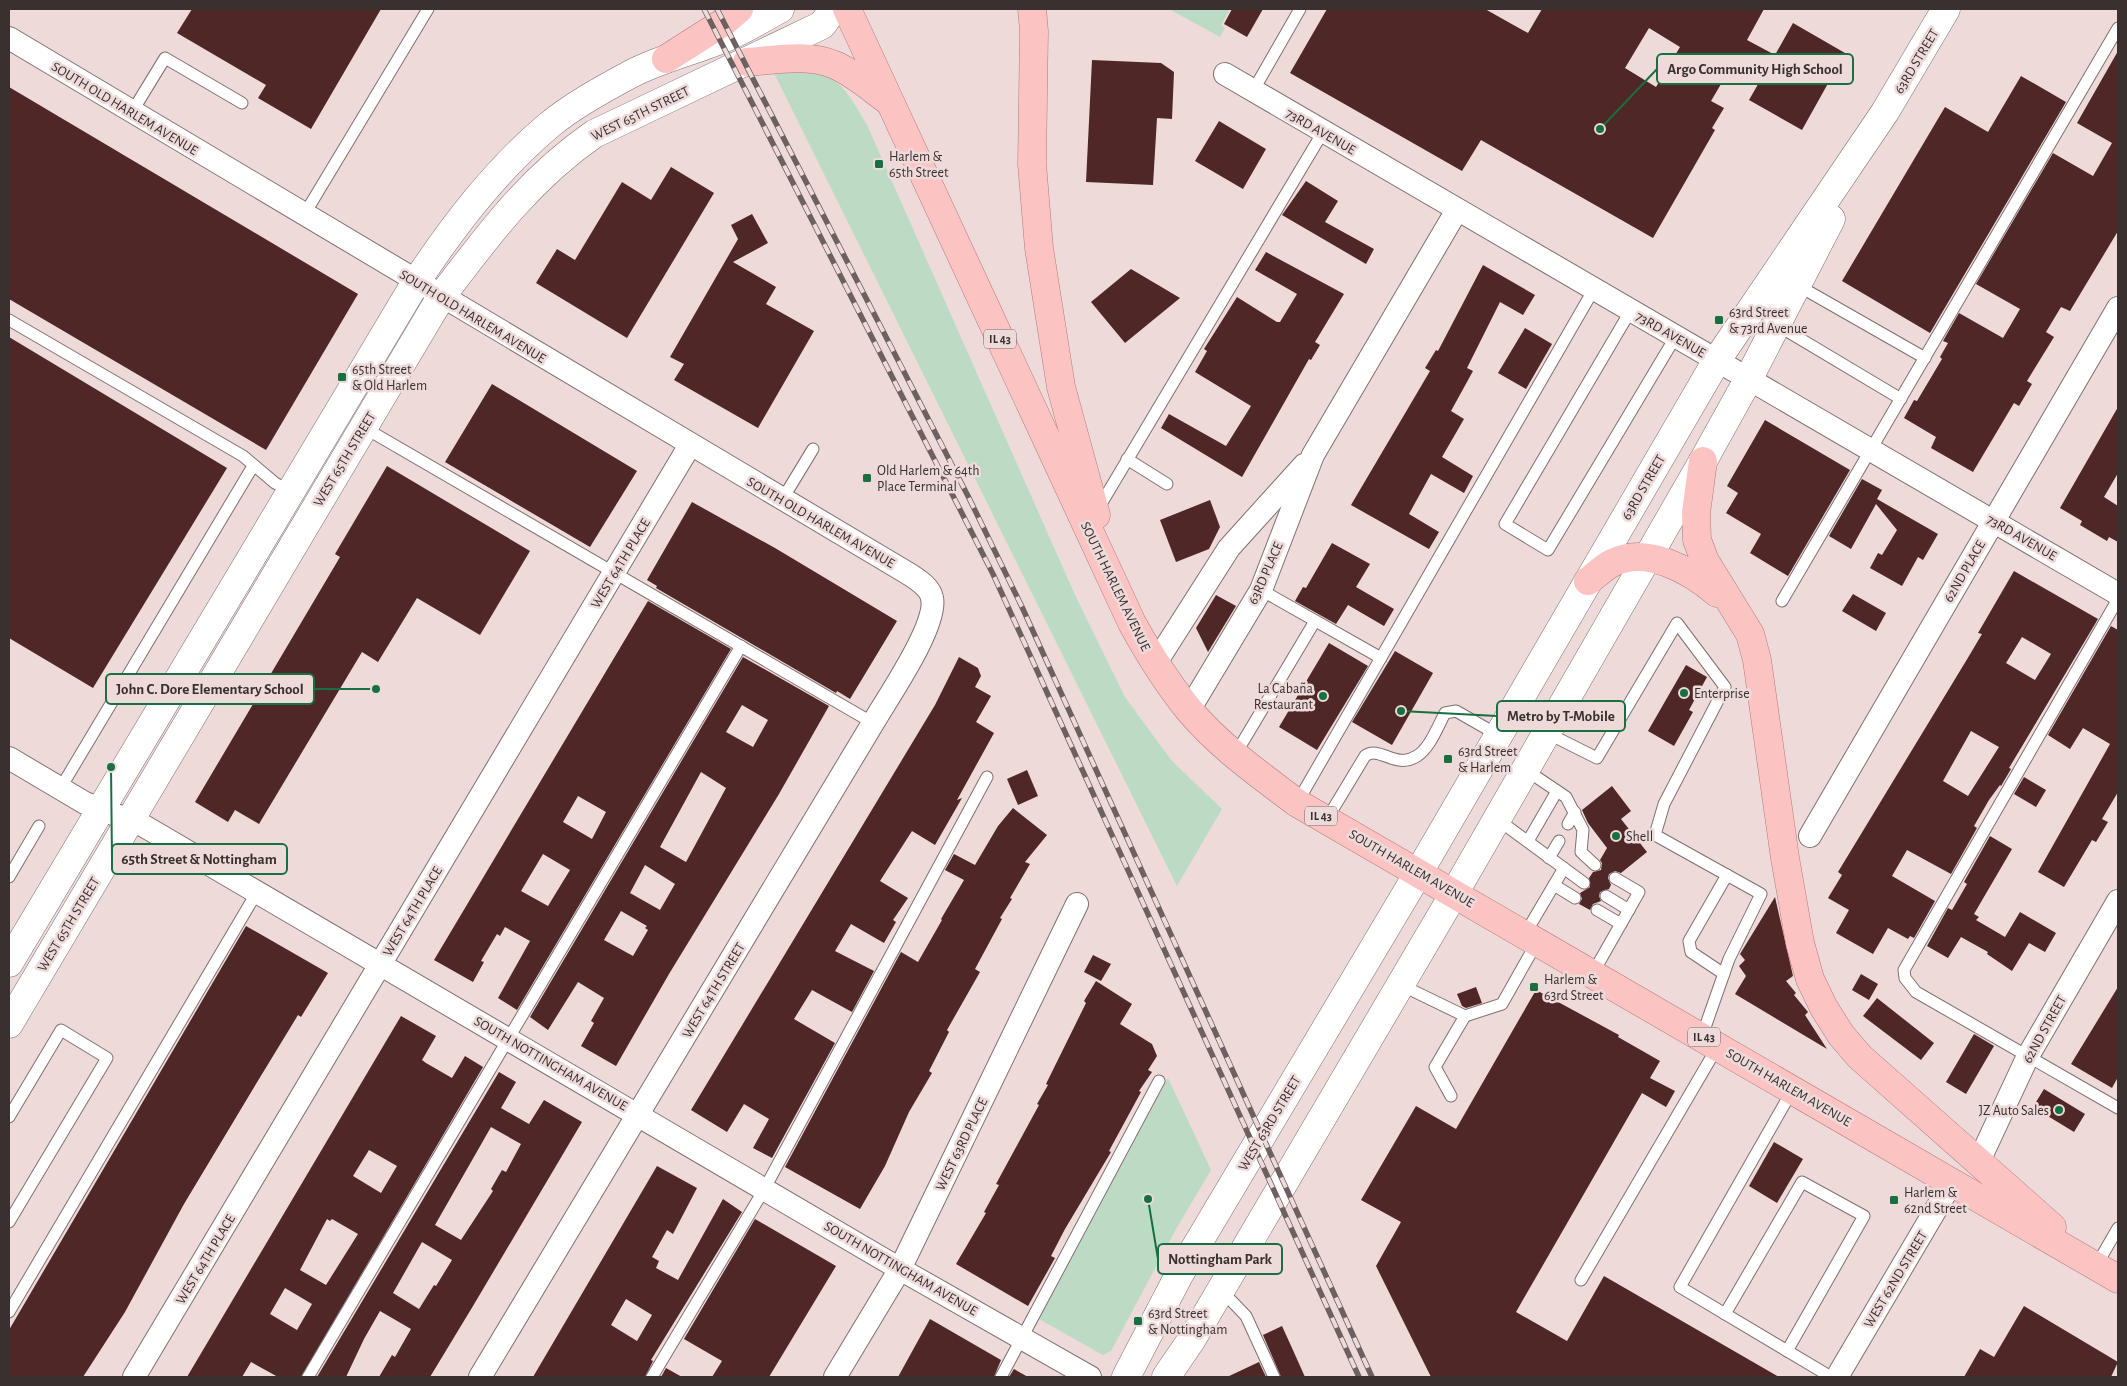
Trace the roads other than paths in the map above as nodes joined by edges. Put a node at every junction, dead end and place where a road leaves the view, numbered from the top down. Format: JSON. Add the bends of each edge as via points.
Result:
{"nodes":[{"id":1,"x":428,"y":9,"type":"edge"},
{"id":2,"x":739,"y":9,"type":"edge"},
{"id":3,"x":780,"y":9,"type":"edge"},
{"id":4,"x":834,"y":9,"type":"edge"},
{"id":5,"x":847,"y":9,"type":"edge"},
{"id":6,"x":1032,"y":9,"type":"edge"},
{"id":7,"x":1300,"y":9,"type":"edge"},
{"id":8,"x":1946,"y":9,"type":"edge"},
{"id":9,"x":2118,"y":28,"type":"edge"},
{"id":10,"x":9,"y":38,"type":"edge"},
{"id":11,"x":666,"y":58,"type":"junction"},
{"id":12,"x":746,"y":62,"type":"junction"},
{"id":13,"x":1224,"y":74,"type":"dead end"},
{"id":14,"x":1253,"y":91,"type":"junction"},
{"id":15,"x":242,"y":103,"type":"dead end"},
{"id":16,"x":891,"y":103,"type":"junction"},
{"id":17,"x":132,"y":112,"type":"junction"},
{"id":18,"x":1885,"y":112,"type":"junction"},
{"id":19,"x":1323,"y":132,"type":"junction"},
{"id":20,"x":1457,"y":210,"type":"junction"},
{"id":21,"x":304,"y":215,"type":"junction"},
{"id":22,"x":416,"y":282,"type":"junction"},
{"id":23,"x":1797,"y":285,"type":"junction"},
{"id":24,"x":1594,"y":289,"type":"junction"},
{"id":25,"x":441,"y":297,"type":"junction"},
{"id":26,"x":2118,"y":308,"type":"edge"},
{"id":27,"x":1631,"y":310,"type":"junction"},
{"id":28,"x":9,"y":320,"type":"edge"},
{"id":29,"x":1776,"y":326,"type":"junction"},
{"id":30,"x":1676,"y":336,"type":"junction"},
{"id":31,"x":1925,"y":358,"type":"junction"},
{"id":32,"x":1717,"y":360,"type":"junction"},
{"id":33,"x":1749,"y":378,"type":"junction"},
{"id":34,"x":1901,"y":398,"type":"junction"},
{"id":35,"x":363,"y":428,"type":"junction"},
{"id":36,"x":690,"y":445,"type":"junction"},
{"id":37,"x":813,"y":449,"type":"dead end"},
{"id":38,"x":1871,"y":449,"type":"junction"},
{"id":39,"x":1313,"y":455,"type":"junction"},
{"id":40,"x":1127,"y":459,"type":"junction"},
{"id":41,"x":1703,"y":461,"type":"junction"},
{"id":42,"x":253,"y":466,"type":"junction"},
{"id":43,"x":1167,"y":484,"type":"dead end"},
{"id":44,"x":290,"y":492,"type":"junction"},
{"id":45,"x":782,"y":500,"type":"junction"},
{"id":46,"x":1095,"y":512,"type":"junction"},
{"id":47,"x":1993,"y":521,"type":"junction"},
{"id":48,"x":1647,"y":558,"type":"junction"},
{"id":49,"x":614,"y":572,"type":"junction"},
{"id":50,"x":1109,"y":574,"type":"junction"},
{"id":51,"x":1588,"y":582,"type":"junction"},
{"id":52,"x":1261,"y":590,"type":"junction"},
{"id":53,"x":2118,"y":594,"type":"edge"},
{"id":54,"x":932,"y":598,"type":"joint"},
{"id":55,"x":2118,"y":600,"type":"edge"},
{"id":56,"x":1782,"y":601,"type":"dead end"},
{"id":57,"x":1737,"y":611,"type":"junction"},
{"id":58,"x":1315,"y":621,"type":"junction"},
{"id":59,"x":741,"y":646,"type":"junction"},
{"id":60,"x":1381,"y":658,"type":"junction"},
{"id":61,"x":1155,"y":664,"type":"junction"},
{"id":62,"x":1189,"y":710,"type":"junction"},
{"id":63,"x":873,"y":723,"type":"junction"},
{"id":64,"x":1547,"y":733,"type":"junction"},
{"id":65,"x":1498,"y":735,"type":"junction"},
{"id":66,"x":1235,"y":755,"type":"junction"},
{"id":67,"x":9,"y":758,"type":"edge"},
{"id":68,"x":1526,"y":770,"type":"junction"},
{"id":69,"x":987,"y":778,"type":"dead end"},
{"id":70,"x":60,"y":789,"type":"junction"},
{"id":71,"x":1557,"y":791,"type":"junction"},
{"id":72,"x":1297,"y":803,"type":"junction"},
{"id":73,"x":101,"y":809,"type":"junction"},
{"id":74,"x":1575,"y":812,"type":"junction"},
{"id":75,"x":1497,"y":819,"type":"junction"},
{"id":76,"x":1327,"y":820,"type":"junction"},
{"id":77,"x":130,"y":821,"type":"junction"},
{"id":78,"x":1568,"y":824,"type":"dead end"},
{"id":79,"x":39,"y":826,"type":"dead end"},
{"id":80,"x":1810,"y":836,"type":"dead end"},
{"id":81,"x":1558,"y":840,"type":"dead end"},
{"id":82,"x":1528,"y":841,"type":"junction"},
{"id":83,"x":1549,"y":858,"type":"junction"},
{"id":84,"x":1594,"y":865,"type":"dead end"},
{"id":85,"x":1564,"y":868,"type":"junction"},
{"id":86,"x":1418,"y":872,"type":"junction"},
{"id":87,"x":1727,"y":875,"type":"junction"},
{"id":88,"x":9,"y":877,"type":"edge"},
{"id":89,"x":1615,"y":878,"type":"dead end"},
{"id":90,"x":1584,"y":884,"type":"dead end"},
{"id":91,"x":1554,"y":885,"type":"junction"},
{"id":92,"x":257,"y":892,"type":"junction"},
{"id":93,"x":1455,"y":892,"type":"junction"},
{"id":94,"x":1606,"y":896,"type":"dead end"},
{"id":95,"x":1575,"y":898,"type":"dead end"},
{"id":96,"x":2118,"y":902,"type":"edge"},
{"id":97,"x":1077,"y":904,"type":"dead end"},
{"id":98,"x":1597,"y":910,"type":"dead end"},
{"id":99,"x":1629,"y":910,"type":"junction"},
{"id":100,"x":1621,"y":924,"type":"junction"},
{"id":101,"x":1531,"y":937,"type":"junction"},
{"id":102,"x":9,"y":963,"type":"edge"},
{"id":103,"x":381,"y":964,"type":"junction"},
{"id":104,"x":1593,"y":973,"type":"junction"},
{"id":105,"x":1724,"y":974,"type":"junction"},
{"id":106,"x":1400,"y":984,"type":"junction"},
{"id":107,"x":1464,"y":1016,"type":"junction"},
{"id":108,"x":9,"y":1024,"type":"edge"},
{"id":109,"x":510,"y":1039,"type":"junction"},
{"id":110,"x":1710,"y":1041,"type":"junction"},
{"id":111,"x":2028,"y":1056,"type":"junction"},
{"id":112,"x":1159,"y":1081,"type":"dead end"},
{"id":113,"x":1793,"y":1089,"type":"junction"},
{"id":114,"x":1451,"y":1096,"type":"dead end"},
{"id":115,"x":2118,"y":1108,"type":"edge"},
{"id":116,"x":638,"y":1114,"type":"junction"},
{"id":117,"x":9,"y":1117,"type":"edge"},
{"id":118,"x":1979,"y":1161,"type":"junction"},
{"id":119,"x":1952,"y":1182,"type":"junction"},
{"id":120,"x":765,"y":1188,"type":"junction"},
{"id":121,"x":9,"y":1222,"type":"edge"},
{"id":122,"x":2118,"y":1228,"type":"edge"},
{"id":123,"x":900,"y":1269,"type":"junction"},
{"id":124,"x":2107,"y":1272,"type":"edge"},
{"id":125,"x":1581,"y":1280,"type":"dead end"},
{"id":126,"x":1221,"y":1290,"type":"junction"},
{"id":127,"x":9,"y":1312,"type":"edge"},
{"id":128,"x":1725,"y":1314,"type":"junction"},
{"id":129,"x":1023,"y":1339,"type":"junction"},
{"id":130,"x":1787,"y":1351,"type":"junction"},
{"id":131,"x":134,"y":1377,"type":"edge"},
{"id":132,"x":308,"y":1377,"type":"edge"},
{"id":133,"x":480,"y":1377,"type":"edge"},
{"id":134,"x":652,"y":1377,"type":"edge"},
{"id":135,"x":835,"y":1377,"type":"edge"},
{"id":136,"x":1001,"y":1377,"type":"edge"},
{"id":137,"x":1090,"y":1377,"type":"edge"},
{"id":138,"x":1126,"y":1377,"type":"edge"},
{"id":139,"x":1166,"y":1377,"type":"edge"},
{"id":140,"x":1274,"y":1377,"type":"edge"},
{"id":141,"x":1831,"y":1377,"type":"edge"},
{"id":142,"x":1837,"y":1377,"type":"edge"}],
"edges":[{"from":1,"to":21,"type":"lane"},
{"from":2,"to":11,"type":"main road"},
{"from":3,"to":11,"type":"main road","via":[[720,40]]},
{"from":4,"to":12,"type":"main road","name":"WEST 65TH STREET","via":[[822,25]]},
{"from":5,"to":16,"type":"main road","name":"SOUTH HARLEM AVENUE","number":"IL 43"},
{"from":6,"to":46,"type":"main road","via":[[1032,164],[1039,248],[1061,387]]},
{"from":7,"to":14,"type":"lane"},
{"from":8,"to":18,"type":"main road","name":"63RD STREET"},
{"from":9,"to":31,"type":"lane"},
{"from":10,"to":17,"type":"street","name":"SOUTH OLD HARLEM AVENUE"},
{"from":11,"to":22,"type":"main road","via":[[580,103],[548,126],[476,199],[440,244]]},
{"from":12,"to":16,"type":"main road","via":[[819,59],[837,65]]},
{"from":12,"to":25,"type":"main road","name":"WEST 65TH STREET","via":[[594,134],[567,153],[498,221]]},
{"from":13,"to":14,"type":"street","name":"73RD AVENUE"},
{"from":14,"to":19,"type":"street","name":"73RD AVENUE"},
{"from":15,"to":17,"type":"lane","via":[[165,58]]},
{"from":16,"to":50,"type":"main road","name":"SOUTH HARLEM AVENUE","number":"IL 43"},
{"from":17,"to":21,"type":"street","name":"SOUTH OLD HARLEM AVENUE"},
{"from":18,"to":23,"type":"main road","name":"63RD STREET"},
{"from":18,"to":32,"type":"main road","name":"63RD STREET"},
{"from":19,"to":20,"type":"street","name":"73RD AVENUE"},
{"from":19,"to":40,"type":"lane"},
{"from":20,"to":24,"type":"street","name":"73RD AVENUE"},
{"from":20,"to":39,"type":"street","name":"63RD PLACE"},
{"from":21,"to":22,"type":"street","name":"SOUTH OLD HARLEM AVENUE"},
{"from":22,"to":25,"type":"street","name":"SOUTH OLD HARLEM AVENUE"},
{"from":22,"to":44,"type":"main road"},
{"from":23,"to":29,"type":"main road","name":"63RD STREET"},
{"from":23,"to":31,"type":"lane"},
{"from":24,"to":27,"type":"street","name":"73RD AVENUE"},
{"from":24,"to":60,"type":"lane"},
{"from":25,"to":35,"type":"main road","name":"WEST 65TH STREET"},
{"from":25,"to":36,"type":"street","name":"SOUTH OLD HARLEM AVENUE"},
{"from":26,"to":47,"type":"street","name":"62ND PLACE"},
{"from":27,"to":30,"type":"street","name":"73RD AVENUE"},
{"from":27,"to":30,"type":"lane","via":[[1505,524],[1548,550]]},
{"from":28,"to":42,"type":"lane","via":[[244,456]]},
{"from":29,"to":33,"type":"main road","name":"63RD STREET"},
{"from":29,"to":34,"type":"lane"},
{"from":30,"to":32,"type":"street","name":"73RD AVENUE"},
{"from":31,"to":34,"type":"lane"},
{"from":32,"to":33,"type":"street","name":"73RD AVENUE"},
{"from":32,"to":51,"type":"main road","name":"63RD STREET"},
{"from":33,"to":38,"type":"street","name":"73RD AVENUE"},
{"from":33,"to":41,"type":"main road","name":"63RD STREET"},
{"from":34,"to":38,"type":"lane"},
{"from":35,"to":49,"type":"lane"},
{"from":35,"to":77,"type":"main road","name":"WEST 65TH STREET"},
{"from":36,"to":45,"type":"street","name":"SOUTH OLD HARLEM AVENUE"},
{"from":36,"to":49,"type":"street","name":"WEST 64TH PLACE"},
{"from":37,"to":45,"type":"lane"},
{"from":38,"to":47,"type":"street","name":"73RD AVENUE"},
{"from":38,"to":56,"type":"lane"},
{"from":39,"to":52,"type":"street","name":"63RD PLACE"},
{"from":39,"to":61,"type":"street","name":"63RD PLACE","via":[[1229,548]]},
{"from":40,"to":43,"type":"lane"},
{"from":40,"to":46,"type":"lane"},
{"from":41,"to":48,"type":"main road","name":"63RD STREET"},
{"from":41,"to":57,"type":"main road","via":[[1696,513],[1697,540],[1705,561]]},
{"from":42,"to":44,"type":"lane"},
{"from":42,"to":70,"type":"lane"},
{"from":44,"to":73,"type":"main road"},
{"from":45,"to":54,"type":"street","name":"SOUTH OLD HARLEM AVENUE","via":[[909,574],[928,589]]},
{"from":46,"to":50,"type":"main road"},
{"from":47,"to":53,"type":"street","name":"73RD AVENUE"},
{"from":47,"to":80,"type":"street","name":"62ND PLACE"},
{"from":48,"to":51,"type":"main road","via":[[1613,562]]},
{"from":48,"to":57,"type":"main road","via":[[1672,563],[1696,576]]},
{"from":48,"to":64,"type":"main road","name":"63RD STREET"},
{"from":49,"to":59,"type":"lane"},
{"from":49,"to":103,"type":"street","name":"WEST 64TH PLACE"},
{"from":50,"to":61,"type":"main road","name":"SOUTH HARLEM AVENUE","number":"IL 43"},
{"from":51,"to":65,"type":"main road","name":"63RD STREET"},
{"from":52,"to":58,"type":"lane"},
{"from":52,"to":62,"type":"street","name":"63RD PLACE"},
{"from":54,"to":63,"type":"street","name":"WEST 64TH STREET","via":[[931,621]]},
{"from":55,"to":111,"type":"lane","via":[[1904,970],[1905,978],[1916,992]]},
{"from":57,"to":118,"type":"main road","via":[[1750,634],[1757,660],[1785,858],[1810,979],[1841,1035],[1860,1057]]},
{"from":58,"to":60,"type":"lane"},
{"from":58,"to":66,"type":"lane"},
{"from":59,"to":63,"type":"lane"},
{"from":59,"to":109,"type":"lane"},
{"from":60,"to":72,"type":"lane"},
{"from":61,"to":62,"type":"main road","name":"SOUTH HARLEM AVENUE","number":"IL 43"},
{"from":62,"to":66,"type":"main road","name":"SOUTH HARLEM AVENUE","number":"IL 43"},
{"from":63,"to":116,"type":"street","name":"WEST 64TH STREET"},
{"from":64,"to":68,"type":"main road","name":"63RD STREET"},
{"from":64,"to":87,"type":"lane","via":[[1597,758],[1677,623],[1725,687],[1664,804],[1655,835]]},
{"from":65,"to":76,"type":"lane","via":[[1450,710],[1416,757],[1390,760],[1376,752],[1364,756]]},
{"from":65,"to":86,"type":"main road","name":"63RD STREET"},
{"from":66,"to":72,"type":"main road","name":"SOUTH HARLEM AVENUE","number":"IL 43"},
{"from":67,"to":70,"type":"street","name":"SOUTH NOTTINGHAM AVENUE"},
{"from":68,"to":71,"type":"lane"},
{"from":68,"to":75,"type":"main road","name":"63RD STREET"},
{"from":69,"to":120,"type":"lane"},
{"from":70,"to":73,"type":"street","name":"SOUTH NOTTINGHAM AVENUE"},
{"from":71,"to":74,"type":"lane","via":[[1566,797]]},
{"from":71,"to":82,"type":"lane"},
{"from":72,"to":76,"type":"main road","name":"SOUTH HARLEM AVENUE","number":"IL 43"},
{"from":73,"to":77,"type":"street","name":"SOUTH NOTTINGHAM AVENUE"},
{"from":73,"to":102,"type":"main road"},
{"from":74,"to":78,"type":"lane"},
{"from":74,"to":84,"type":"lane","via":[[1583,830],[1581,852]]},
{"from":75,"to":82,"type":"lane"},
{"from":75,"to":93,"type":"main road","name":"63RD STREET"},
{"from":76,"to":86,"type":"main road","name":"SOUTH HARLEM AVENUE","number":"IL 43"},
{"from":77,"to":92,"type":"street","name":"SOUTH NOTTINGHAM AVENUE"},
{"from":77,"to":108,"type":"main road","name":"WEST 65TH STREET"},
{"from":79,"to":88,"type":"lane"},
{"from":81,"to":83,"type":"lane"},
{"from":82,"to":83,"type":"lane"},
{"from":83,"to":85,"type":"lane"},
{"from":85,"to":90,"type":"lane"},
{"from":85,"to":91,"type":"lane"},
{"from":86,"to":93,"type":"main road","name":"SOUTH HARLEM AVENUE","number":"IL 43"},
{"from":86,"to":138,"type":"main road","name":"WEST 63RD STREET","via":[[1178,1275]]},
{"from":87,"to":105,"type":"lane","via":[[1761,894]]},
{"from":87,"to":105,"type":"lane","via":[[1689,941],[1690,952]]},
{"from":89,"to":99,"type":"lane","via":[[1639,892]]},
{"from":91,"to":95,"type":"lane"},
{"from":91,"to":101,"type":"lane"},
{"from":92,"to":103,"type":"street","name":"SOUTH NOTTINGHAM AVENUE"},
{"from":92,"to":127,"type":"lane"},
{"from":93,"to":101,"type":"main road","name":"SOUTH HARLEM AVENUE","number":"IL 43"},
{"from":93,"to":106,"type":"main road"},
{"from":94,"to":99,"type":"lane"},
{"from":96,"to":111,"type":"street","name":"62ND STREET"},
{"from":97,"to":123,"type":"street","name":"WEST 63RD PLACE"},
{"from":98,"to":100,"type":"lane"},
{"from":99,"to":100,"type":"lane"},
{"from":100,"to":104,"type":"lane"},
{"from":101,"to":104,"type":"main road","name":"SOUTH HARLEM AVENUE","number":"IL 43"},
{"from":101,"to":107,"type":"lane","via":[[1502,1004]]},
{"from":103,"to":109,"type":"street","name":"SOUTH NOTTINGHAM AVENUE"},
{"from":103,"to":131,"type":"street","name":"WEST 64TH PLACE"},
{"from":104,"to":110,"type":"main road","name":"SOUTH HARLEM AVENUE","number":"IL 43"},
{"from":105,"to":110,"type":"lane"},
{"from":106,"to":107,"type":"lane"},
{"from":106,"to":126,"type":"main road"},
{"from":107,"to":114,"type":"lane","via":[[1435,1066]]},
{"from":109,"to":116,"type":"street","name":"SOUTH NOTTINGHAM AVENUE"},
{"from":109,"to":132,"type":"lane"},
{"from":110,"to":113,"type":"main road","name":"SOUTH HARLEM AVENUE","number":"IL 43"},
{"from":110,"to":125,"type":"lane"},
{"from":111,"to":115,"type":"lane"},
{"from":111,"to":118,"type":"street","name":"62ND STREET"},
{"from":112,"to":129,"type":"lane"},
{"from":113,"to":119,"type":"main road","name":"SOUTH HARLEM AVENUE","number":"IL 43"},
{"from":113,"to":128,"type":"lane","via":[[1680,1287]]},
{"from":116,"to":120,"type":"street","name":"SOUTH NOTTINGHAM AVENUE"},
{"from":116,"to":133,"type":"street","name":"WEST 64TH STREET"},
{"from":117,"to":121,"type":"lane","via":[[61,1030],[107,1058]]},
{"from":118,"to":124,"type":"main road"},
{"from":119,"to":124,"type":"main road","name":"SOUTH HARLEM AVENUE","number":"IL 43"},
{"from":119,"to":142,"type":"street","name":"WEST 62ND STREET"},
{"from":120,"to":123,"type":"street","name":"SOUTH NOTTINGHAM AVENUE"},
{"from":120,"to":134,"type":"lane"},
{"from":122,"to":124,"type":"lane"},
{"from":123,"to":129,"type":"street","name":"SOUTH NOTTINGHAM AVENUE"},
{"from":123,"to":135,"type":"street","name":"WEST 63RD PLACE"},
{"from":126,"to":139,"type":"main road"},
{"from":126,"to":140,"type":"lane","via":[[1246,1316]]},
{"from":128,"to":130,"type":"lane"},
{"from":128,"to":130,"type":"lane","via":[[1802,1182],[1864,1216]]},
{"from":129,"to":136,"type":"lane"},
{"from":129,"to":137,"type":"street","name":"SOUTH NOTTINGHAM AVENUE"},
{"from":130,"to":141,"type":"lane"}]}
